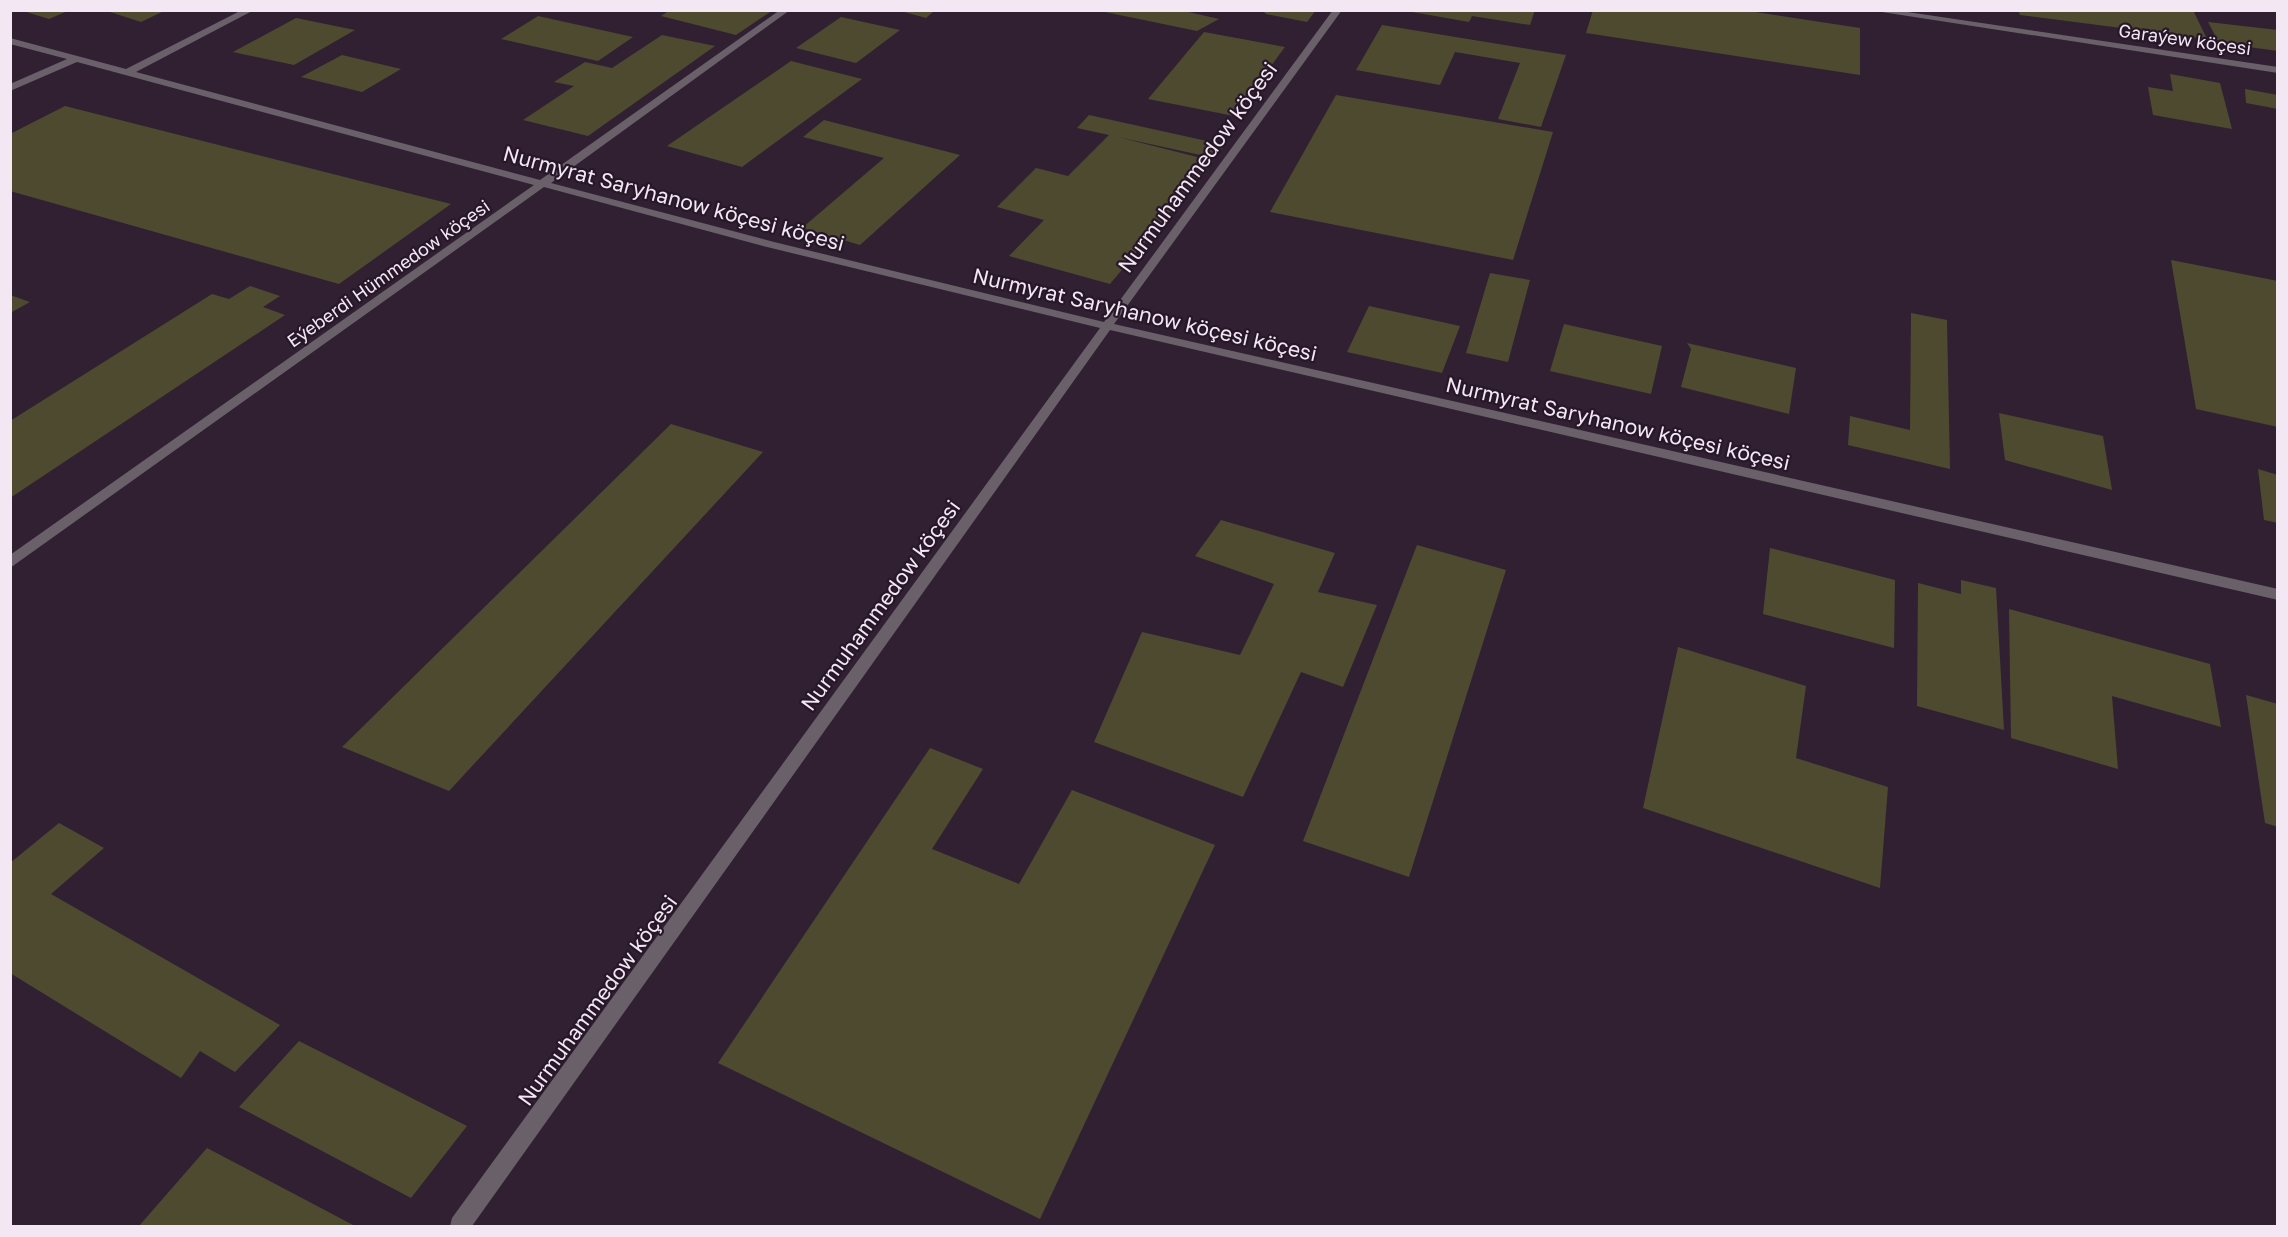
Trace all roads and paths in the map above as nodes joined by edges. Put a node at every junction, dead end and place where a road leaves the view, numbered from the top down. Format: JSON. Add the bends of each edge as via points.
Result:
{"nodes":[{"id":1,"x":250,"y":10,"type":"edge"},
{"id":2,"x":786,"y":10,"type":"edge"},
{"id":3,"x":1338,"y":10,"type":"edge"},
{"id":4,"x":1873,"y":10,"type":"edge"},
{"id":5,"x":10,"y":41,"type":"edge"},
{"id":6,"x":75,"y":59,"type":"junction"},
{"id":7,"x":2277,"y":70,"type":"edge"},
{"id":8,"x":126,"y":72,"type":"junction"},
{"id":9,"x":10,"y":88,"type":"edge"},
{"id":10,"x":544,"y":184,"type":"junction"},
{"id":11,"x":1107,"y":326,"type":"junction"},
{"id":12,"x":10,"y":563,"type":"edge"},
{"id":13,"x":2277,"y":595,"type":"edge"},
{"id":14,"x":460,"y":1227,"type":"edge"}],
"edges":[{"from":1,"to":8,"type":"street"},
{"from":2,"to":10,"type":"street","name":"Eýeberdi Hümmedow köçesi"},
{"from":3,"to":11,"type":"street","name":"Nurmuhammedow köçesi"},
{"from":4,"to":7,"type":"street","name":"Garaýew köçesi"},
{"from":5,"to":6,"type":"street","name":"Nurmyrat Saryhanow köçesi köçesi"},
{"from":6,"to":8,"type":"street","name":"Nurmyrat Saryhanow köçesi köçesi"},
{"from":6,"to":9,"type":"street"},
{"from":8,"to":10,"type":"street","name":"Nurmyrat Saryhanow köçesi köçesi"},
{"from":10,"to":11,"type":"street","name":"Nurmyrat Saryhanow köçesi köçesi","via":[[771,245]]},
{"from":10,"to":12,"type":"street","name":"Eýeberdi Hümmedow köçesi"},
{"from":11,"to":13,"type":"street","name":"Nurmyrat Saryhanow köçesi köçesi"},
{"from":11,"to":14,"type":"street","name":"Nurmuhammedow köçesi"}]}
